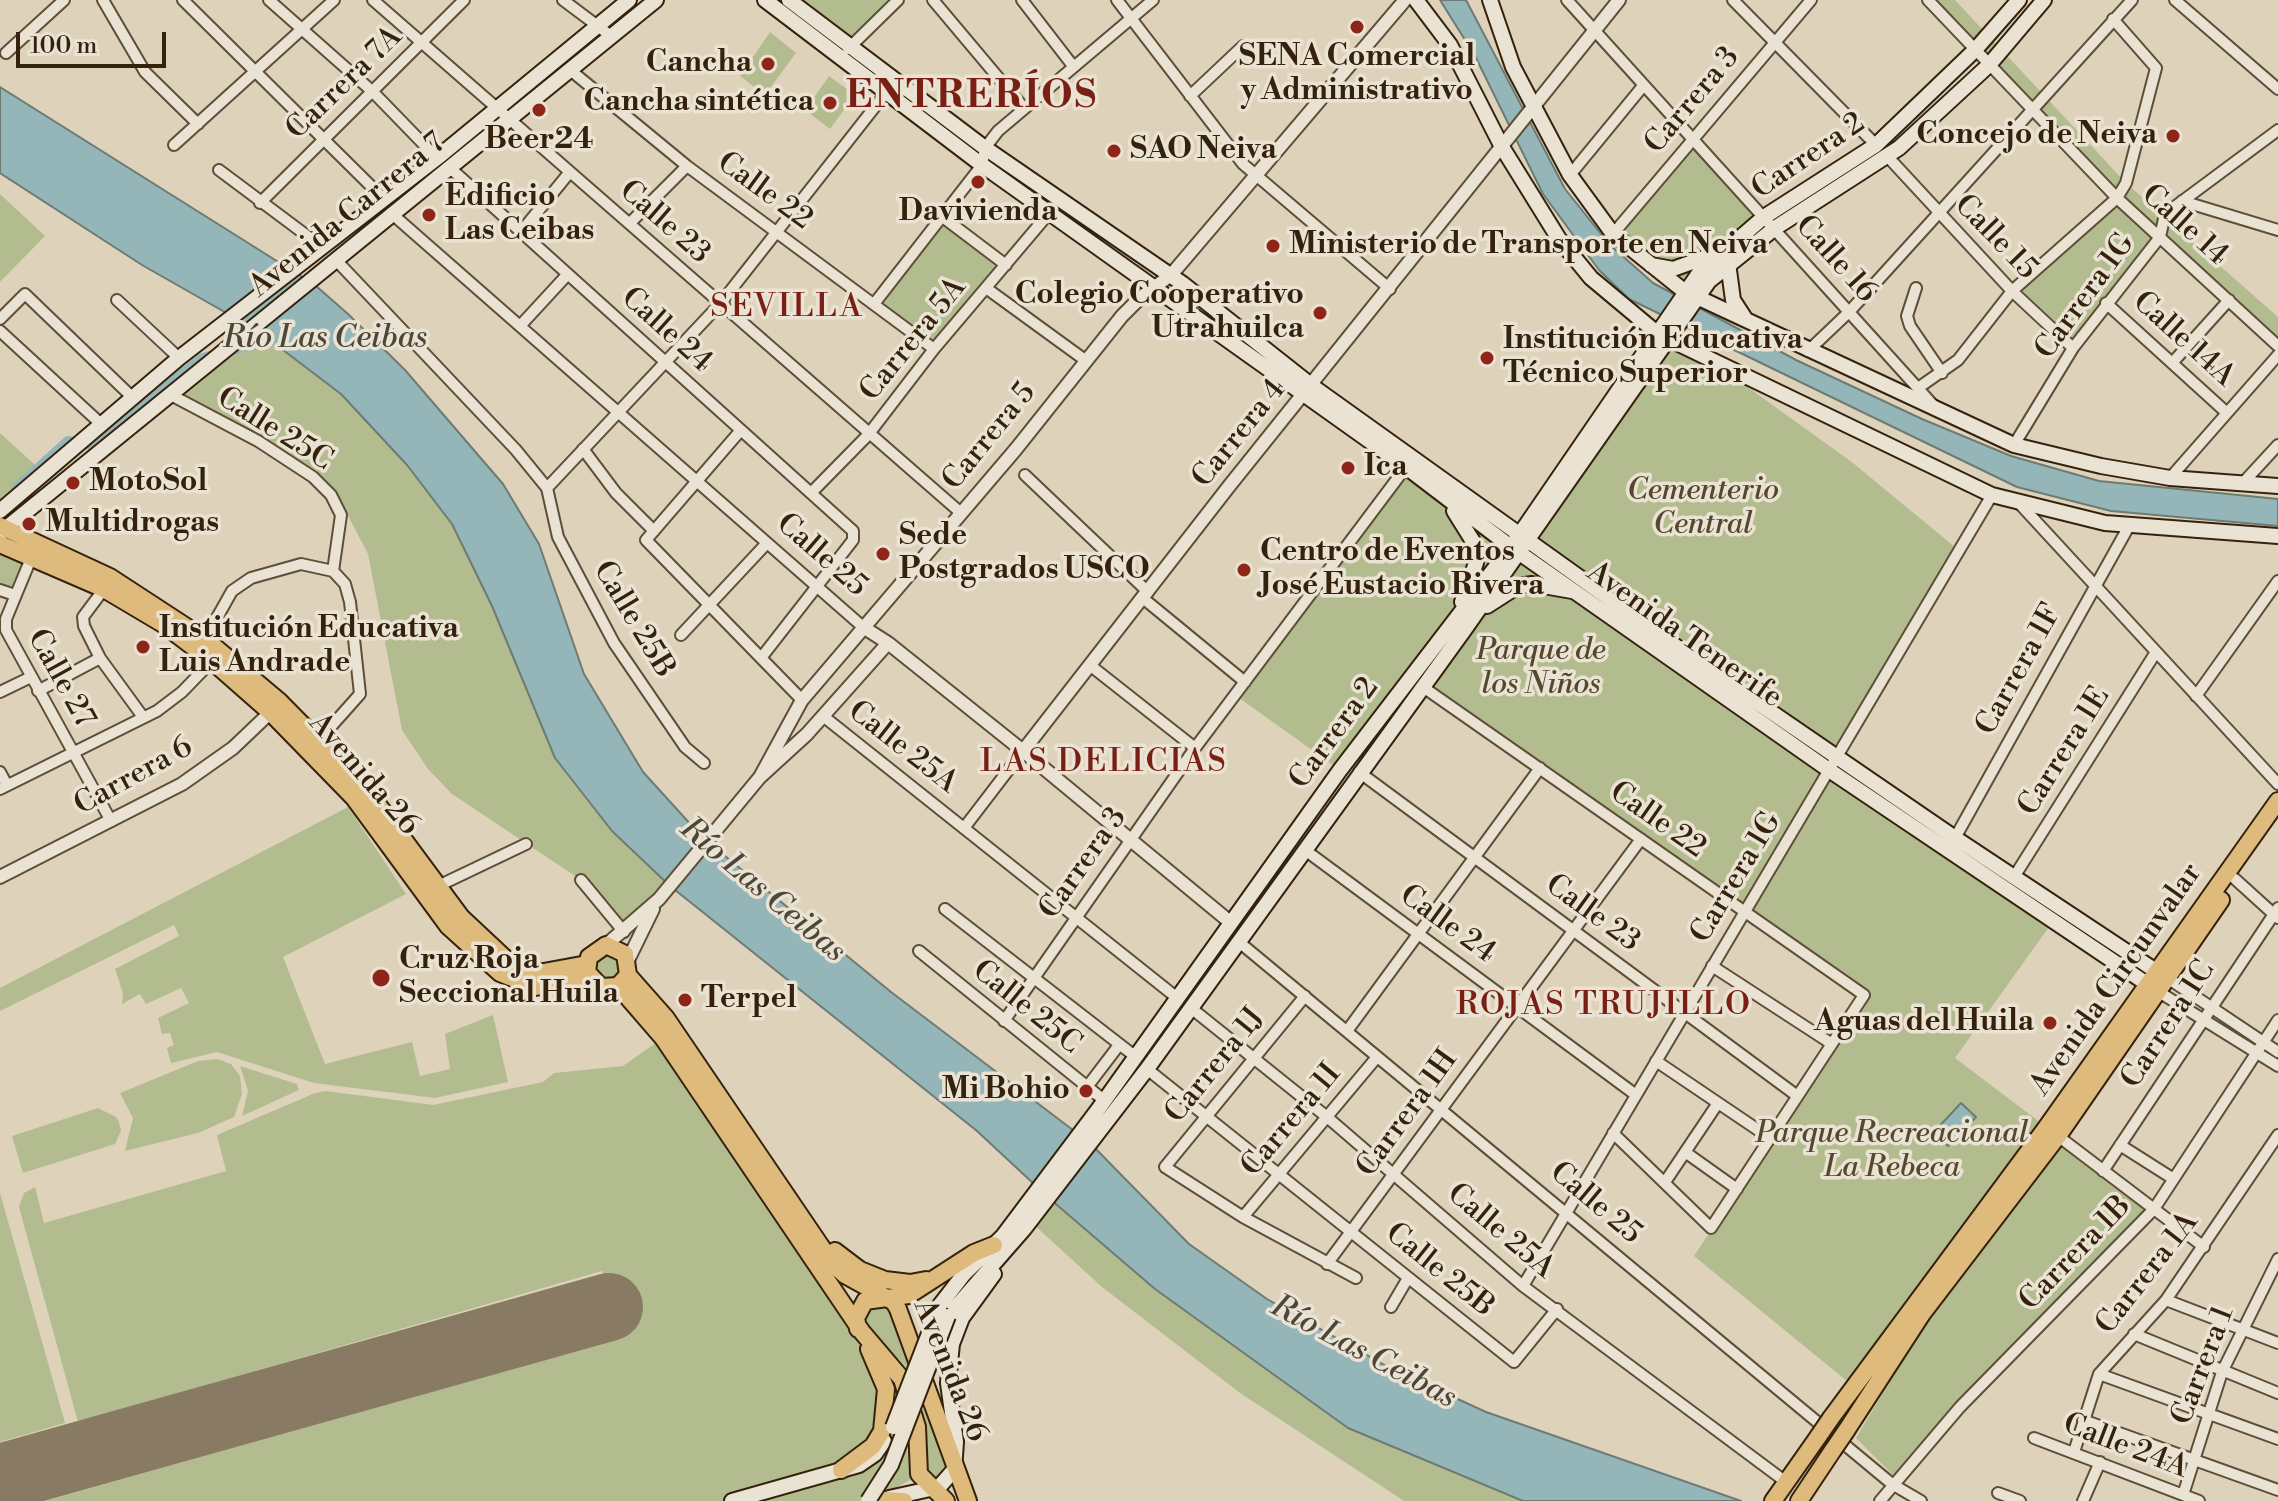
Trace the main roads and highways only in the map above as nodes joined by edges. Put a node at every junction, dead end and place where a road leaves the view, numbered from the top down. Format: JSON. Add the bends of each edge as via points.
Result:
{"nodes":[{"id":1,"x":629,"y":0,"type":"edge"},
{"id":2,"x":656,"y":0,"type":"edge"},
{"id":3,"x":765,"y":0,"type":"edge"},
{"id":4,"x":789,"y":0,"type":"edge"},
{"id":5,"x":1416,"y":0,"type":"edge"},
{"id":6,"x":1490,"y":0,"type":"edge"},
{"id":7,"x":2019,"y":0,"type":"edge"},
{"id":8,"x":2044,"y":0,"type":"edge"},
{"id":9,"x":845,"y":52,"type":"junction"},
{"id":10,"x":443,"y":162,"type":"junction"},
{"id":11,"x":1724,"y":257,"type":"junction"},
{"id":12,"x":1648,"y":265,"type":"junction"},
{"id":13,"x":1688,"y":296,"type":"junction"},
{"id":14,"x":1746,"y":321,"type":"junction"},
{"id":15,"x":1666,"y":333,"type":"junction"},
{"id":16,"x":1309,"y":391,"type":"junction"},
{"id":17,"x":2278,"y":486,"type":"edge"},
{"id":18,"x":1439,"y":492,"type":"junction"},
{"id":19,"x":0,"y":511,"type":"edge"},
{"id":20,"x":1,"y":533,"type":"edge"},
{"id":21,"x":2278,"y":536,"type":"edge"},
{"id":22,"x":1519,"y":543,"type":"junction"},
{"id":23,"x":1574,"y":591,"type":"junction"},
{"id":24,"x":1460,"y":623,"type":"junction"},
{"id":25,"x":275,"y":707,"type":"junction"},
{"id":26,"x":1833,"y":764,"type":"junction"},
{"id":27,"x":2278,"y":801,"type":"edge"},
{"id":28,"x":2278,"y":819,"type":"edge"},
{"id":29,"x":588,"y":971,"type":"junction"},
{"id":30,"x":625,"y":974,"type":"junction"},
{"id":31,"x":2158,"y":982,"type":"junction"},
{"id":32,"x":1103,"y":1111,"type":"junction"},
{"id":33,"x":783,"y":1192,"type":"junction"},
{"id":34,"x":1001,"y":1244,"type":"junction"},
{"id":35,"x":953,"y":1268,"type":"junction"},
{"id":36,"x":885,"y":1297,"type":"junction"},
{"id":37,"x":944,"y":1311,"type":"junction"},
{"id":38,"x":856,"y":1324,"type":"junction"},
{"id":39,"x":956,"y":1463,"type":"junction"},
{"id":40,"x":841,"y":1470,"type":"junction"},
{"id":41,"x":932,"y":1489,"type":"junction"},
{"id":42,"x":882,"y":1500,"type":"edge"},
{"id":43,"x":732,"y":1501,"type":"edge"},
{"id":44,"x":868,"y":1501,"type":"edge"},
{"id":45,"x":904,"y":1501,"type":"edge"},
{"id":46,"x":946,"y":1501,"type":"edge"},
{"id":47,"x":968,"y":1501,"type":"edge"},
{"id":48,"x":1773,"y":1501,"type":"edge"},
{"id":49,"x":1799,"y":1501,"type":"edge"}],
"edges":[{"from":1,"to":10,"type":"main road","name":"Avenida Carrera 7","via":[[496,109]]},
{"from":2,"to":10,"type":"main road","name":"Avenida Carrera 7","via":[[508,120]]},
{"from":3,"to":9,"type":"main road","name":"Avenida Tenerife"},
{"from":4,"to":9,"type":"main road","name":"Avenida Tenerife"},
{"from":5,"to":15,"type":"main road","via":[[1450,45],[1559,239],[1591,278]]},
{"from":6,"to":12,"type":"main road","via":[[1529,111],[1613,234]]},
{"from":7,"to":11,"type":"main road","name":"Carrera 2","via":[[1876,145],[1764,217]]},
{"from":8,"to":11,"type":"main road","name":"Carrera 2","via":[[1989,65],[1888,157]]},
{"from":9,"to":16,"type":"main road","name":"Avenida Tenerife","via":[[1171,275]]},
{"from":9,"to":16,"type":"main road","name":"Avenida Tenerife","via":[[885,94],[982,165]]},
{"from":10,"to":19,"type":"main road","name":"Avenida Carrera 7","via":[[301,261]]},
{"from":10,"to":20,"type":"main road","name":"Avenida Carrera 7","via":[[391,213]]},
{"from":11,"to":12,"type":"main road","via":[[1673,269]]},
{"from":11,"to":13,"type":"main road","name":"Carrera 2"},
{"from":11,"to":14,"type":"main road","via":[[1733,300]]},
{"from":12,"to":13,"type":"main road"},
{"from":13,"to":14,"type":"main road"},
{"from":13,"to":15,"type":"main road","name":"Carrera 2"},
{"from":14,"to":17,"type":"main road","via":[[2014,445],[2170,478]]},
{"from":15,"to":21,"type":"main road","via":[[1992,495],[2129,526]]},
{"from":15,"to":22,"type":"main road","name":"Carrera 2"},
{"from":16,"to":18,"type":"main road","name":"Avenida Tenerife"},
{"from":16,"to":22,"type":"main road","name":"Avenida Tenerife"},
{"from":18,"to":22,"type":"main road","name":"Avenida Tenerife"},
{"from":18,"to":24,"type":"main road","via":[[1474,543],[1476,563]]},
{"from":20,"to":25,"type":"main road","name":"Avenida 26","via":[[32,556],[163,624]]},
{"from":20,"to":25,"type":"main road","name":"Avenida 26","via":[[110,577],[205,639]]},
{"from":22,"to":23,"type":"main road","name":"Avenida Tenerife"},
{"from":22,"to":24,"type":"main road","name":"Carrera 2"},
{"from":22,"to":26,"type":"main road","name":"Avenida Tenerife"},
{"from":23,"to":24,"type":"main road","via":[[1518,586]]},
{"from":23,"to":26,"type":"main road","name":"Avenida Tenerife"},
{"from":24,"to":32,"type":"main road","name":"Carrera 2","via":[[1230,922]]},
{"from":24,"to":32,"type":"main road","name":"Carrera 2","via":[[1423,687],[1147,1069]]},
{"from":25,"to":29,"type":"main road","name":"Avenida 26","via":[[319,740],[379,804],[461,917],[517,967],[538,973]]},
{"from":25,"to":29,"type":"main road","name":"Avenida 26","via":[[367,813],[448,926],[500,973],[535,987]]},
{"from":26,"to":31,"type":"main road","name":"Avenida Tenerife"},
{"from":26,"to":31,"type":"main road","name":"Avenida Tenerife","via":[[2014,877]]},
{"from":27,"to":31,"type":"main road","name":"Avenida Circunvalar"},
{"from":28,"to":31,"type":"main road","name":"Avenida Circunvalar"},
{"from":29,"to":30,"type":"main road","name":"Avenida 26","via":[[601,987]]},
{"from":29,"to":30,"type":"main road","name":"Avenida 26","via":[[593,951],[606,945],[620,949]]},
{"from":30,"to":33,"type":"main road","name":"Avenida 26","via":[[666,1018]]},
{"from":30,"to":38,"type":"main road","name":"Avenida 26"},
{"from":31,"to":48,"type":"main road","name":"Avenida Circunvalar","bridge":true},
{"from":31,"to":49,"type":"main road","name":"Avenida Circunvalar","bridge":true,"via":[[2058,1136],[1922,1314]]},
{"from":32,"to":34,"type":"main road","name":"Carrera 2"},
{"from":32,"to":34,"type":"main road","name":"Carrera 2","via":[[1024,1229]]},
{"from":33,"to":35,"type":"main road","via":[[837,1253],[860,1270],[910,1283]]},
{"from":33,"to":36,"type":"main road","name":"Avenida 26","via":[[833,1264]]},
{"from":34,"to":35,"type":"main road"},
{"from":34,"to":37,"type":"main road","name":"Carrera 2"},
{"from":34,"to":39,"type":"main road","via":[[994,1274],[962,1318],[952,1344],[948,1383]]},
{"from":35,"to":36,"type":"main road","via":[[909,1295]]},
{"from":36,"to":38,"type":"main road","via":[[865,1301]]},
{"from":36,"to":39,"type":"main road","name":"Avenida 26","via":[[894,1302],[906,1327]]},
{"from":37,"to":40,"type":"main road","name":"Carrera 2","bridge":true,"via":[[893,1427],[875,1454]]},
{"from":37,"to":44,"type":"main road","name":"Carrera 2","bridge":true,"via":[[891,1465]]},
{"from":38,"to":40,"type":"main road","via":[[882,1376],[886,1410],[873,1446]]},
{"from":38,"to":41,"type":"main road","name":"Avenida 26","via":[[906,1387],[917,1427],[919,1474]]},
{"from":39,"to":41,"type":"main road","via":[[945,1483]]},
{"from":39,"to":47,"type":"main road","name":"Avenida 26"},
{"from":40,"to":43,"type":"main road","name":"Carrera 2"},
{"from":41,"to":42,"type":"main road"},
{"from":41,"to":46,"type":"main road","name":"Avenida 26"},
{"from":42,"to":45,"type":"main road"}]}
